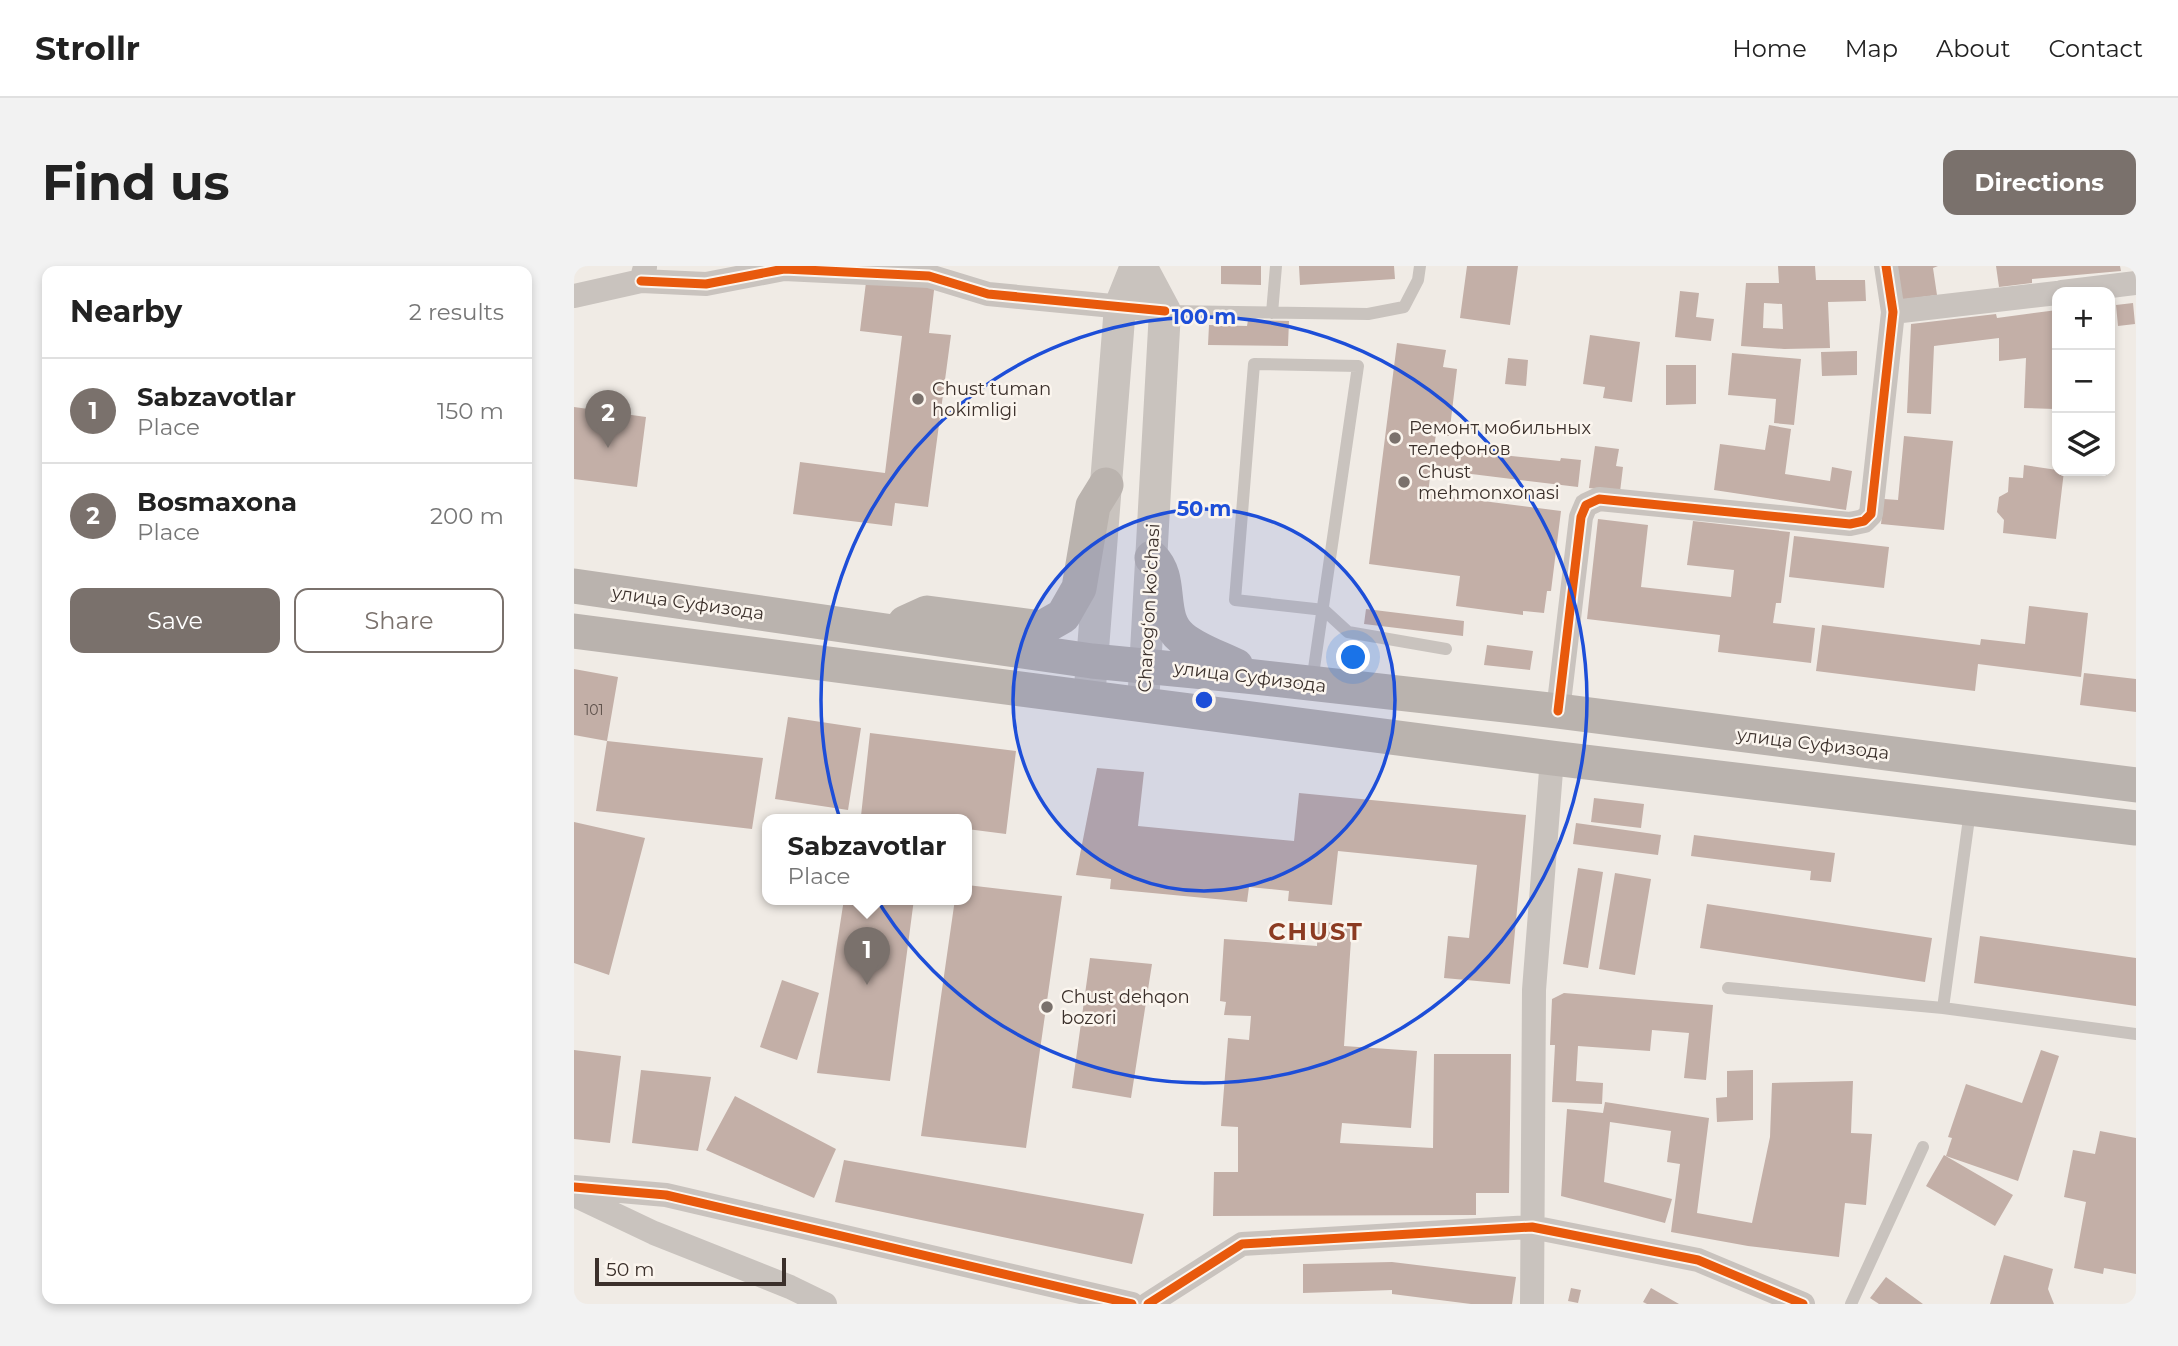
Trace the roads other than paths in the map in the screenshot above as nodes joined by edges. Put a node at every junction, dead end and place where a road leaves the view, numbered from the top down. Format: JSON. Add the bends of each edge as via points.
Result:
{"nodes":[{"id":1,"x":1139,"y":266,"type":"edge"},
{"id":2,"x":1276,"y":266,"type":"edge"},
{"id":3,"x":1420,"y":266,"type":"edge"},
{"id":4,"x":1886,"y":266,"type":"edge"},
{"id":5,"x":643,"y":274,"type":"edge"},
{"id":6,"x":2136,"y":283,"type":"edge"},
{"id":7,"x":2105,"y":287,"type":"edge"},
{"id":8,"x":2052,"y":294,"type":"edge"},
{"id":9,"x":574,"y":296,"type":"edge"},
{"id":10,"x":1120,"y":306,"type":"junction"},
{"id":11,"x":1165,"y":311,"type":"junction"},
{"id":12,"x":1893,"y":312,"type":"junction"},
{"id":13,"x":1272,"y":313,"type":"junction"},
{"id":14,"x":1106,"y":485,"type":"junction"},
{"id":15,"x":1152,"y":558,"type":"junction"},
{"id":16,"x":574,"y":586,"type":"edge"},
{"id":17,"x":1324,"y":610,"type":"junction"},
{"id":18,"x":574,"y":631,"type":"edge"},
{"id":19,"x":889,"y":632,"type":"junction"},
{"id":20,"x":1446,"y":649,"type":"dead end"},
{"id":21,"x":1092,"y":661,"type":"junction"},
{"id":22,"x":1146,"y":666,"type":"junction"},
{"id":23,"x":1246,"y":676,"type":"junction"},
{"id":24,"x":1312,"y":684,"type":"junction"},
{"id":25,"x":1088,"y":698,"type":"junction"},
{"id":26,"x":1143,"y":705,"type":"junction"},
{"id":27,"x":1558,"y":711,"type":"junction"},
{"id":28,"x":1552,"y":758,"type":"junction"},
{"id":29,"x":2136,"y":785,"type":"edge"},
{"id":30,"x":1970,"y":808,"type":"junction"},
{"id":31,"x":2136,"y":828,"type":"edge"},
{"id":32,"x":1728,"y":988,"type":"dead end"},
{"id":33,"x":1943,"y":1008,"type":"junction"},
{"id":34,"x":2136,"y":1034,"type":"edge"},
{"id":35,"x":1923,"y":1147,"type":"dead end"},
{"id":36,"x":574,"y":1187,"type":"edge"},
{"id":37,"x":574,"y":1195,"type":"edge"},
{"id":38,"x":1532,"y":1227,"type":"junction"},
{"id":39,"x":825,"y":1304,"type":"edge"},
{"id":40,"x":1132,"y":1304,"type":"edge"},
{"id":41,"x":1148,"y":1304,"type":"edge"},
{"id":42,"x":1532,"y":1304,"type":"edge"},
{"id":43,"x":1803,"y":1304,"type":"edge"},
{"id":44,"x":1852,"y":1304,"type":"edge"}],
"edges":[{"from":1,"to":10,"type":"street"},
{"from":1,"to":11,"type":"street"},
{"from":2,"to":13,"type":"lane"},
{"from":3,"to":13,"type":"lane","via":[[1418,281],[1404,307],[1368,314]]},
{"from":4,"to":12,"type":"street"},
{"from":5,"to":9,"type":"street"},
{"from":5,"to":10,"type":"street","via":[[706,284],[784,269],[929,276],[988,295]]},
{"from":6,"to":7,"type":"street"},
{"from":8,"to":12,"type":"street"},
{"from":10,"to":11,"type":"street"},
{"from":10,"to":14,"type":"street"},
{"from":11,"to":13,"type":"lane"},
{"from":11,"to":15,"type":"street","name":"Charog‘on ko‘chasi"},
{"from":12,"to":27,"type":"street","via":[[1871,514],[1850,524],[1599,499],[1586,505]]},
{"from":14,"to":19,"type":"main road","via":[[1093,506],[1079,588],[1063,616],[1042,628],[927,612]]},
{"from":14,"to":21,"type":"street"},
{"from":15,"to":22,"type":"street","name":"Charog‘on ko‘chasi"},
{"from":15,"to":23,"type":"main road","via":[[1163,575],[1169,621],[1180,637],[1236,665]]},
{"from":16,"to":19,"type":"main road","name":"улица Суфизода"},
{"from":17,"to":17,"type":"lane","via":[[1358,366],[1254,364],[1235,600]]},
{"from":17,"to":20,"type":"lane","via":[[1348,632]]},
{"from":17,"to":24,"type":"lane"},
{"from":18,"to":25,"type":"main road"},
{"from":19,"to":21,"type":"main road","name":"улица Суфизода"},
{"from":21,"to":22,"type":"main road","name":"улица Суфизода"},
{"from":21,"to":25,"type":"street"},
{"from":22,"to":23,"type":"main road","name":"улица Суфизода"},
{"from":22,"to":26,"type":"street","name":"Charog‘on ko‘chasi"},
{"from":23,"to":24,"type":"main road","name":"улица Суфизода"},
{"from":24,"to":27,"type":"main road","name":"улица Суфизода"},
{"from":25,"to":26,"type":"main road"},
{"from":26,"to":28,"type":"main road"},
{"from":27,"to":29,"type":"main road","name":"улица Суфизода"},
{"from":28,"to":30,"type":"main road"},
{"from":28,"to":38,"type":"street","via":[[1534,990]]},
{"from":30,"to":31,"type":"main road"},
{"from":30,"to":33,"type":"lane"},
{"from":32,"to":33,"type":"lane"},
{"from":33,"to":34,"type":"lane"},
{"from":35,"to":44,"type":"lane"},
{"from":36,"to":40,"type":"street","via":[[666,1195]]},
{"from":37,"to":39,"type":"street"},
{"from":38,"to":41,"type":"street","via":[[1242,1244]]},
{"from":38,"to":42,"type":"street"},
{"from":38,"to":43,"type":"street","via":[[1698,1260]]}]}
